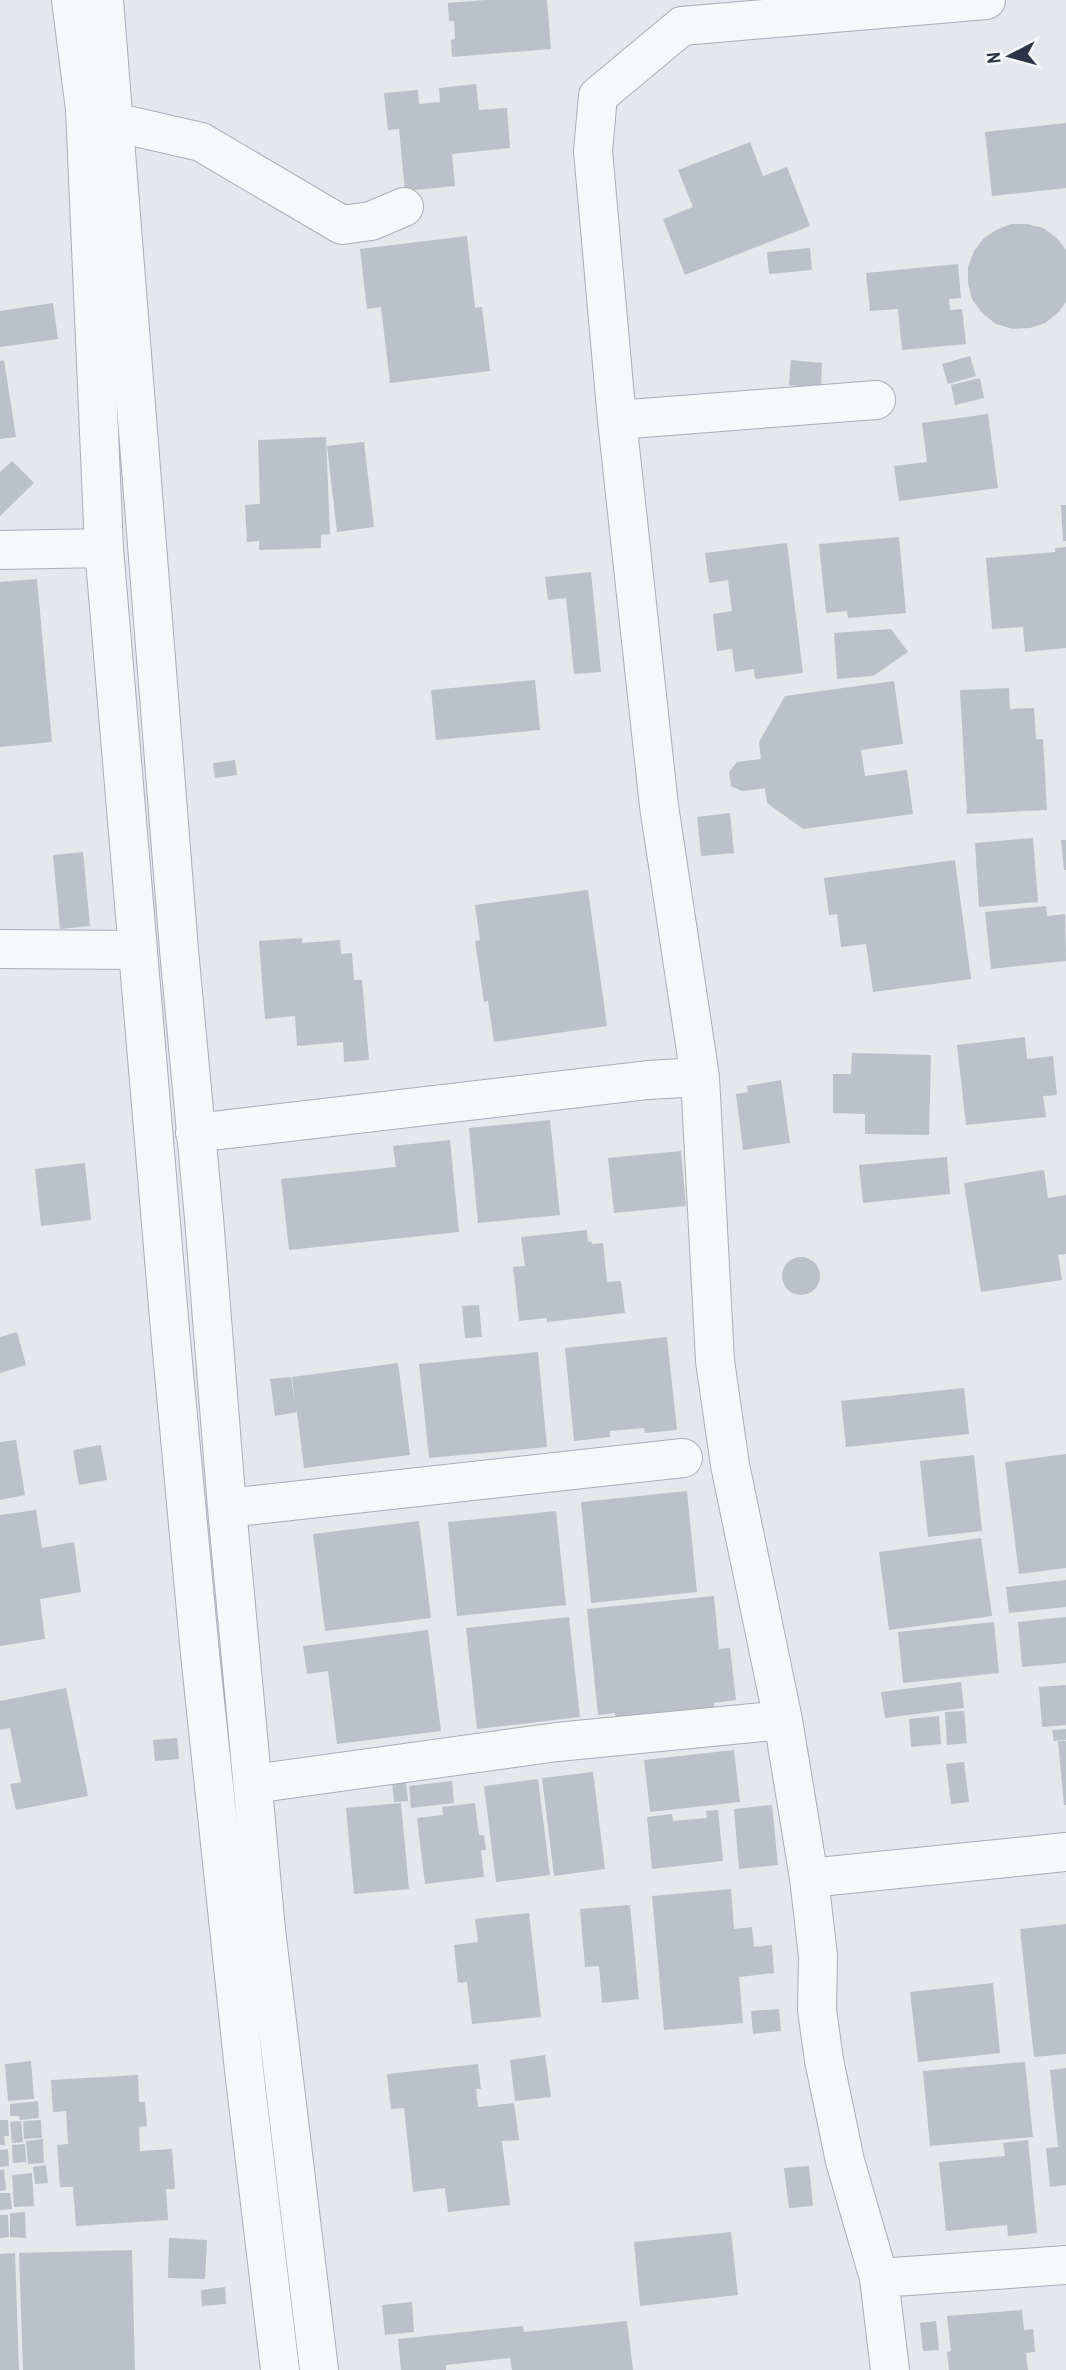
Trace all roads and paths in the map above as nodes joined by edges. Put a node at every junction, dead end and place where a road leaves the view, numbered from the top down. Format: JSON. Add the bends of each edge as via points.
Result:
{"nodes":[{"id":1,"x":71,"y":0,"type":"edge"},
{"id":2,"x":104,"y":0,"type":"edge"},
{"id":3,"x":986,"y":0,"type":"edge"},
{"id":4,"x":680,"y":13,"type":"edge"},
{"id":5,"x":114,"y":122,"type":"junction"},
{"id":6,"x":404,"y":207,"type":"dead end"},
{"id":7,"x":876,"y":400,"type":"dead end"},
{"id":8,"x":617,"y":420,"type":"junction"},
{"id":9,"x":104,"y":548,"type":"junction"},
{"id":10,"x":0,"y":550,"type":"edge"},
{"id":11,"x":0,"y":949,"type":"edge"},
{"id":12,"x":136,"y":950,"type":"junction"},
{"id":13,"x":700,"y":1077,"type":"junction"},
{"id":14,"x":195,"y":1133,"type":"junction"},
{"id":15,"x":683,"y":1458,"type":"dead end"},
{"id":16,"x":227,"y":1508,"type":"junction"},
{"id":17,"x":783,"y":1720,"type":"junction"},
{"id":18,"x":253,"y":1784,"type":"junction"},
{"id":19,"x":1066,"y":1852,"type":"edge"},
{"id":20,"x":809,"y":1878,"type":"junction"},
{"id":21,"x":1066,"y":2265,"type":"edge"},
{"id":22,"x":878,"y":2278,"type":"junction"},
{"id":23,"x":280,"y":2370,"type":"edge"},
{"id":24,"x":319,"y":2370,"type":"edge"},
{"id":25,"x":890,"y":2370,"type":"edge"}],
"edges":[{"from":1,"to":9,"type":"street","via":[[85,109]]},
{"from":2,"to":5,"type":"street"},
{"from":3,"to":4,"type":"street"},
{"from":4,"to":8,"type":"street","via":[[598,96],[593,151]]},
{"from":5,"to":6,"type":"street","via":[[201,142],[342,225],[372,221]]},
{"from":5,"to":14,"type":"street"},
{"from":7,"to":8,"type":"street"},
{"from":8,"to":13,"type":"street","via":[[659,806]]},
{"from":9,"to":10,"type":"street"},
{"from":9,"to":12,"type":"street"},
{"from":11,"to":12,"type":"street"},
{"from":12,"to":23,"type":"street","via":[[201,1668]]},
{"from":13,"to":14,"type":"street"},
{"from":13,"to":17,"type":"street","via":[[715,1361],[730,1465]]},
{"from":14,"to":16,"type":"street"},
{"from":15,"to":16,"type":"street"},
{"from":16,"to":18,"type":"street"},
{"from":17,"to":18,"type":"street","via":[[557,1742]]},
{"from":17,"to":20,"type":"street"},
{"from":18,"to":24,"type":"street","via":[[279,2054]]},
{"from":19,"to":20,"type":"street"},
{"from":20,"to":22,"type":"street","via":[[824,2060],[845,2161]]},
{"from":21,"to":22,"type":"street"},
{"from":22,"to":25,"type":"street"}]}
